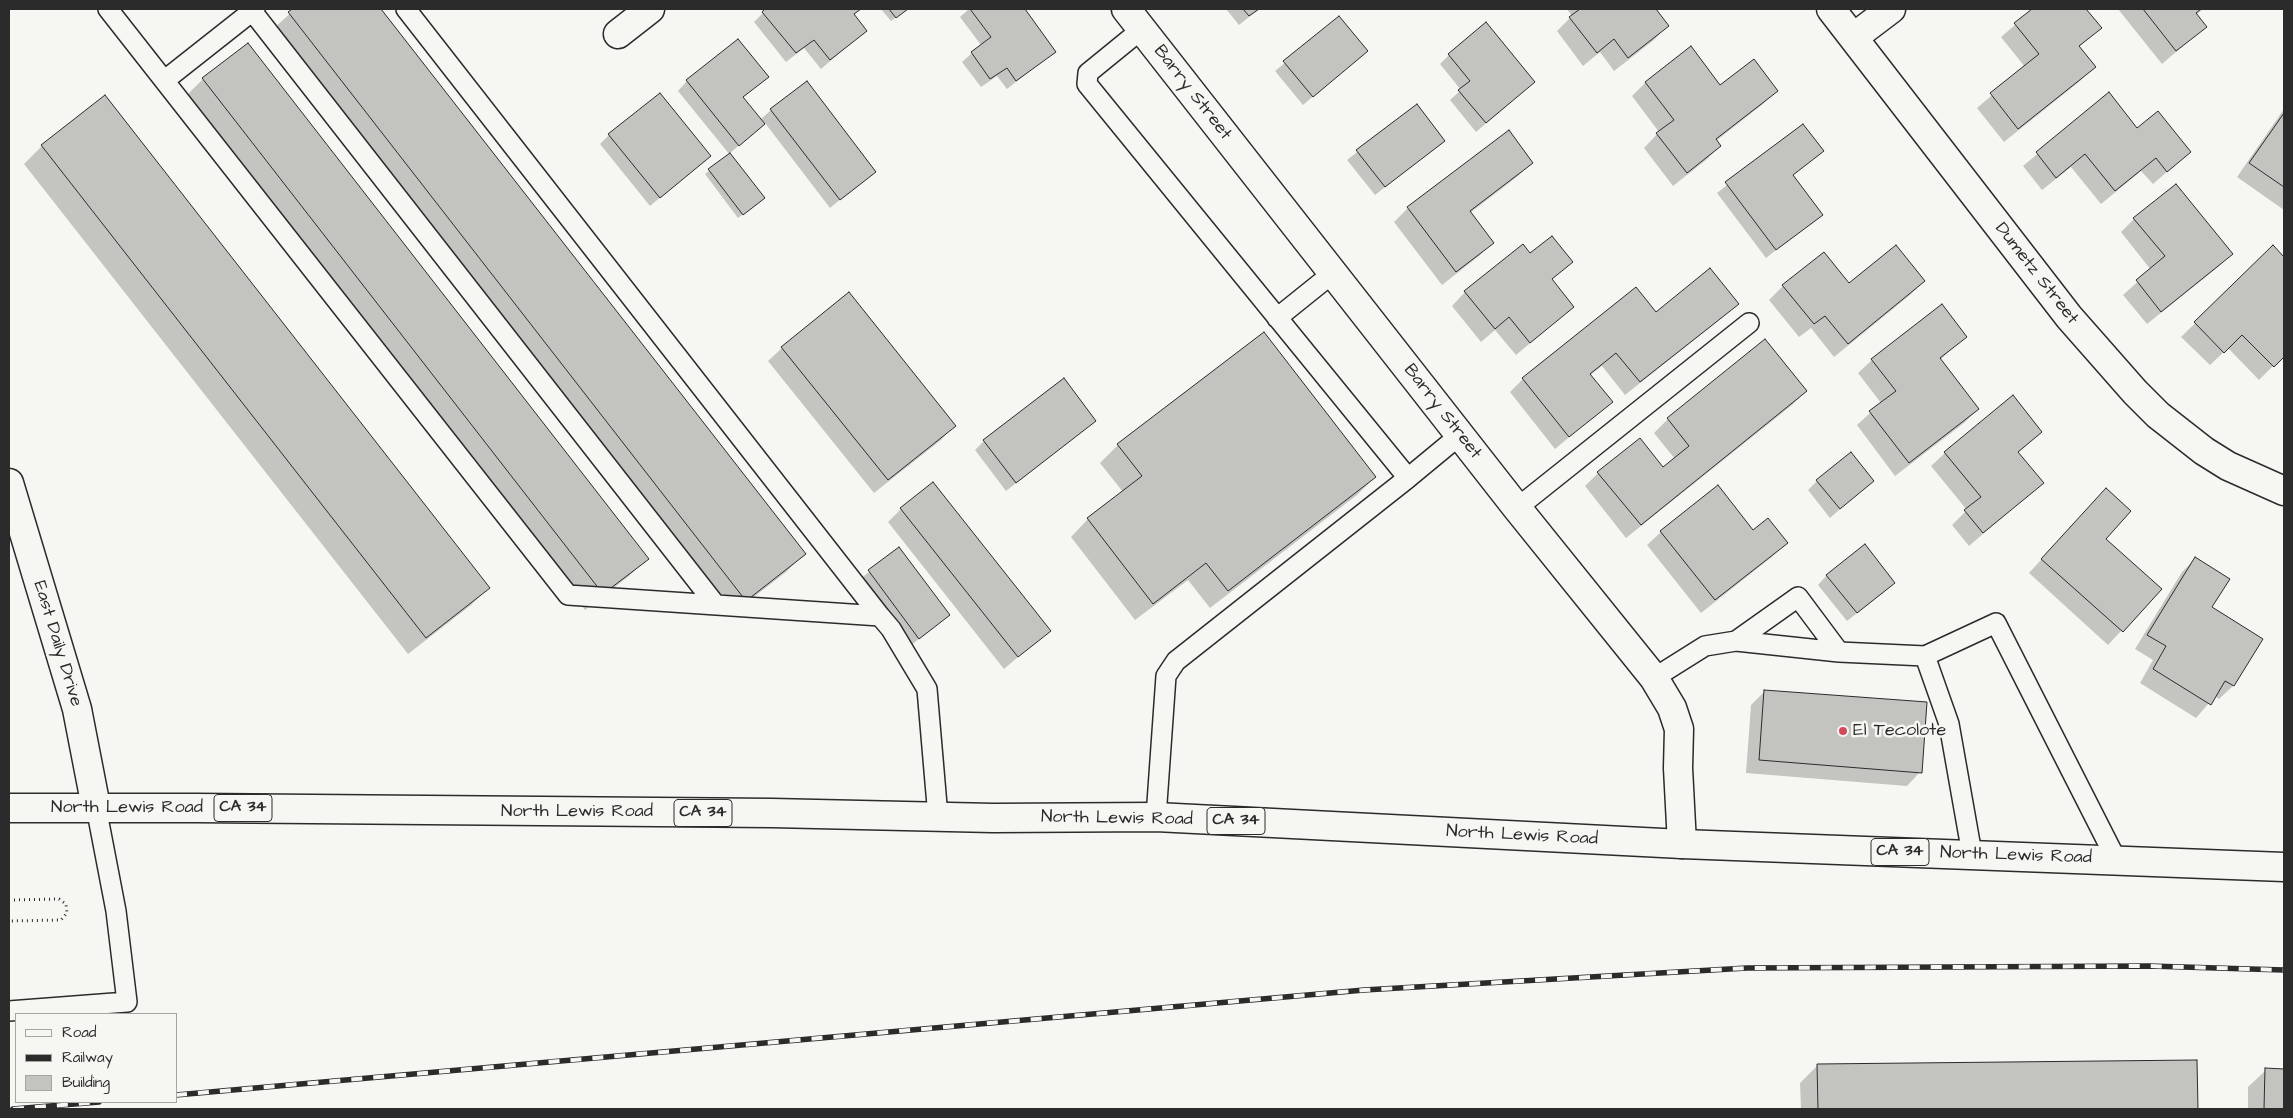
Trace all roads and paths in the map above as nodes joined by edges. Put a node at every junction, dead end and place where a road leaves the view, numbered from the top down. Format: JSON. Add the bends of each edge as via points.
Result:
{"nodes":[{"id":1,"x":108,"y":9,"type":"edge"},
{"id":2,"x":406,"y":9,"type":"edge"},
{"id":3,"x":650,"y":9,"type":"edge"},
{"id":4,"x":1831,"y":9,"type":"edge"},
{"id":5,"x":1891,"y":9,"type":"edge"},
{"id":6,"x":254,"y":10,"type":"edge"},
{"id":7,"x":1134,"y":19,"type":"edge"},
{"id":8,"x":618,"y":34,"type":"dead end"},
{"id":9,"x":1854,"y":37,"type":"junction"},
{"id":10,"x":165,"y":80,"type":"junction"},
{"id":11,"x":1333,"y":273,"type":"junction"},
{"id":12,"x":1277,"y":318,"type":"junction"},
{"id":13,"x":1749,"y":323,"type":"dead end"},
{"id":14,"x":1460,"y":435,"type":"junction"},
{"id":15,"x":1408,"y":478,"type":"junction"},
{"id":16,"x":9,"y":483,"type":"edge"},
{"id":17,"x":2284,"y":491,"type":"edge"},
{"id":18,"x":1517,"y":508,"type":"junction"},
{"id":19,"x":715,"y":604,"type":"junction"},
{"id":20,"x":880,"y":616,"type":"junction"},
{"id":21,"x":1736,"y":642,"type":"junction"},
{"id":22,"x":1838,"y":652,"type":"junction"},
{"id":23,"x":1925,"y":656,"type":"junction"},
{"id":24,"x":1654,"y":678,"type":"junction"},
{"id":25,"x":96,"y":807,"type":"junction"},
{"id":26,"x":9,"y":808,"type":"edge"},
{"id":27,"x":938,"y":817,"type":"junction"},
{"id":28,"x":1156,"y":817,"type":"junction"},
{"id":29,"x":1682,"y":844,"type":"junction"},
{"id":30,"x":1972,"y":854,"type":"junction"},
{"id":31,"x":2117,"y":861,"type":"junction"},
{"id":32,"x":2284,"y":868,"type":"edge"},
{"id":33,"x":9,"y":900,"type":"edge"},
{"id":34,"x":9,"y":921,"type":"edge"},
{"id":35,"x":9,"y":1011,"type":"edge"}],
"edges":[{"from":1,"to":10,"type":"lane"},
{"from":2,"to":20,"type":"lane"},
{"from":3,"to":8,"type":"main road"},
{"from":4,"to":9,"type":"main road","name":"Dumetz Street"},
{"from":5,"to":9,"type":"main road"},
{"from":6,"to":10,"type":"lane"},
{"from":6,"to":19,"type":"lane"},
{"from":7,"to":11,"type":"main road","name":"Barry Street"},
{"from":7,"to":12,"type":"lane","via":[[1088,73],[1087,84]]},
{"from":9,"to":17,"type":"main road","name":"Dumetz Street","via":[[2070,317],[2135,392],[2158,415],[2204,451],[2228,466]]},
{"from":10,"to":19,"type":"lane","via":[[568,595]]},
{"from":11,"to":12,"type":"lane"},
{"from":11,"to":14,"type":"main road","name":"Barry Street"},
{"from":12,"to":15,"type":"lane"},
{"from":13,"to":18,"type":"lane"},
{"from":14,"to":15,"type":"lane"},
{"from":14,"to":18,"type":"main road","name":"Barry Street"},
{"from":15,"to":28,"type":"lane","via":[[1176,661],[1166,676]]},
{"from":16,"to":25,"type":"main road","name":"East Daily Drive","via":[[77,709]]},
{"from":18,"to":24,"type":"main road","name":"Barry Street"},
{"from":19,"to":20,"type":"lane"},
{"from":20,"to":27,"type":"lane","via":[[927,689]]},
{"from":21,"to":22,"type":"lane"},
{"from":21,"to":22,"type":"lane","via":[[1798,597]]},
{"from":21,"to":24,"type":"lane","via":[[1705,646]]},
{"from":22,"to":23,"type":"lane"},
{"from":23,"to":30,"type":"lane","via":[[1949,724]]},
{"from":23,"to":31,"type":"lane","via":[[1996,623]]},
{"from":24,"to":29,"type":"main road","name":"Barry Street","via":[[1672,708],[1679,729]]},
{"from":25,"to":26,"type":"main road","name":"North Lewis Road","number":"CA 34"},
{"from":25,"to":27,"type":"main road","name":"North Lewis Road","number":"CA 34"},
{"from":25,"to":35,"type":"lane","via":[[116,911],[127,1002]]},
{"from":27,"to":28,"type":"main road","name":"North Lewis Road","number":"CA 34"},
{"from":28,"to":29,"type":"main road","name":"North Lewis Road","number":"CA 34"},
{"from":29,"to":30,"type":"main road","name":"North Lewis Road","number":"CA 34"},
{"from":30,"to":31,"type":"main road","name":"North Lewis Road","number":"CA 34"},
{"from":31,"to":32,"type":"main road","name":"North Lewis Road","number":"CA 34"},
{"from":33,"to":34,"type":"path","via":[[59,899],[66,904],[67,913],[61,920]]}]}
